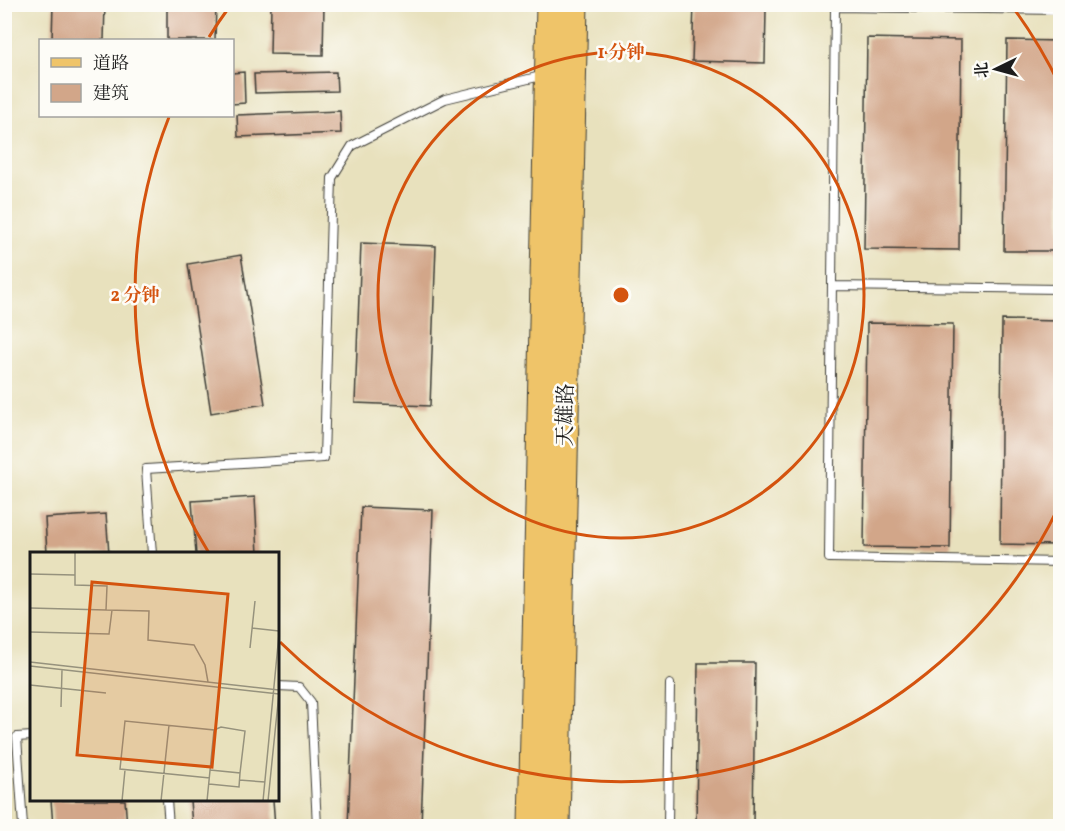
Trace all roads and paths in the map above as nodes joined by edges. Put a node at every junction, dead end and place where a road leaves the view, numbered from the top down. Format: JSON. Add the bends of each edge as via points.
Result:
{"nodes":[{"id":1,"x":550,"y":4,"type":"edge"},
{"id":2,"x":574,"y":4,"type":"edge"},
{"id":3,"x":835,"y":6,"type":"edge"},
{"id":4,"x":1060,"y":10,"type":"edge"},
{"id":5,"x":548,"y":75,"type":"junction"},
{"id":6,"x":832,"y":286,"type":"junction"},
{"id":7,"x":1060,"y":290,"type":"edge"},
{"id":8,"x":152,"y":552,"type":"edge"},
{"id":9,"x":1060,"y":562,"type":"edge"},
{"id":10,"x":670,"y":684,"type":"dead end"},
{"id":11,"x":279,"y":686,"type":"edge"},
{"id":12,"x":30,"y":736,"type":"edge"},
{"id":13,"x":167,"y":801,"type":"edge"},
{"id":14,"x":23,"y":826,"type":"edge"},
{"id":15,"x":169,"y":826,"type":"edge"},
{"id":16,"x":317,"y":826,"type":"edge"},
{"id":17,"x":532,"y":826,"type":"edge"},
{"id":18,"x":556,"y":826,"type":"edge"},
{"id":19,"x":668,"y":826,"type":"edge"}],
"edges":[{"from":1,"to":5,"type":"main road","name":"天雄路"},
{"from":2,"to":18,"type":"main road","name":"天雄路"},
{"from":3,"to":4,"type":"lane"},
{"from":3,"to":6,"type":"lane"},
{"from":5,"to":8,"type":"lane","via":[[445,99],[352,146],[332,177],[324,458],[146,469]]},
{"from":5,"to":17,"type":"main road","name":"天雄路"},
{"from":6,"to":7,"type":"lane"},
{"from":6,"to":9,"type":"lane","via":[[829,558]]},
{"from":10,"to":19,"type":"lane"},
{"from":11,"to":16,"type":"lane","via":[[299,687],[310,702]]},
{"from":12,"to":14,"type":"lane","via":[[17,737]]},
{"from":13,"to":15,"type":"lane"}]}
